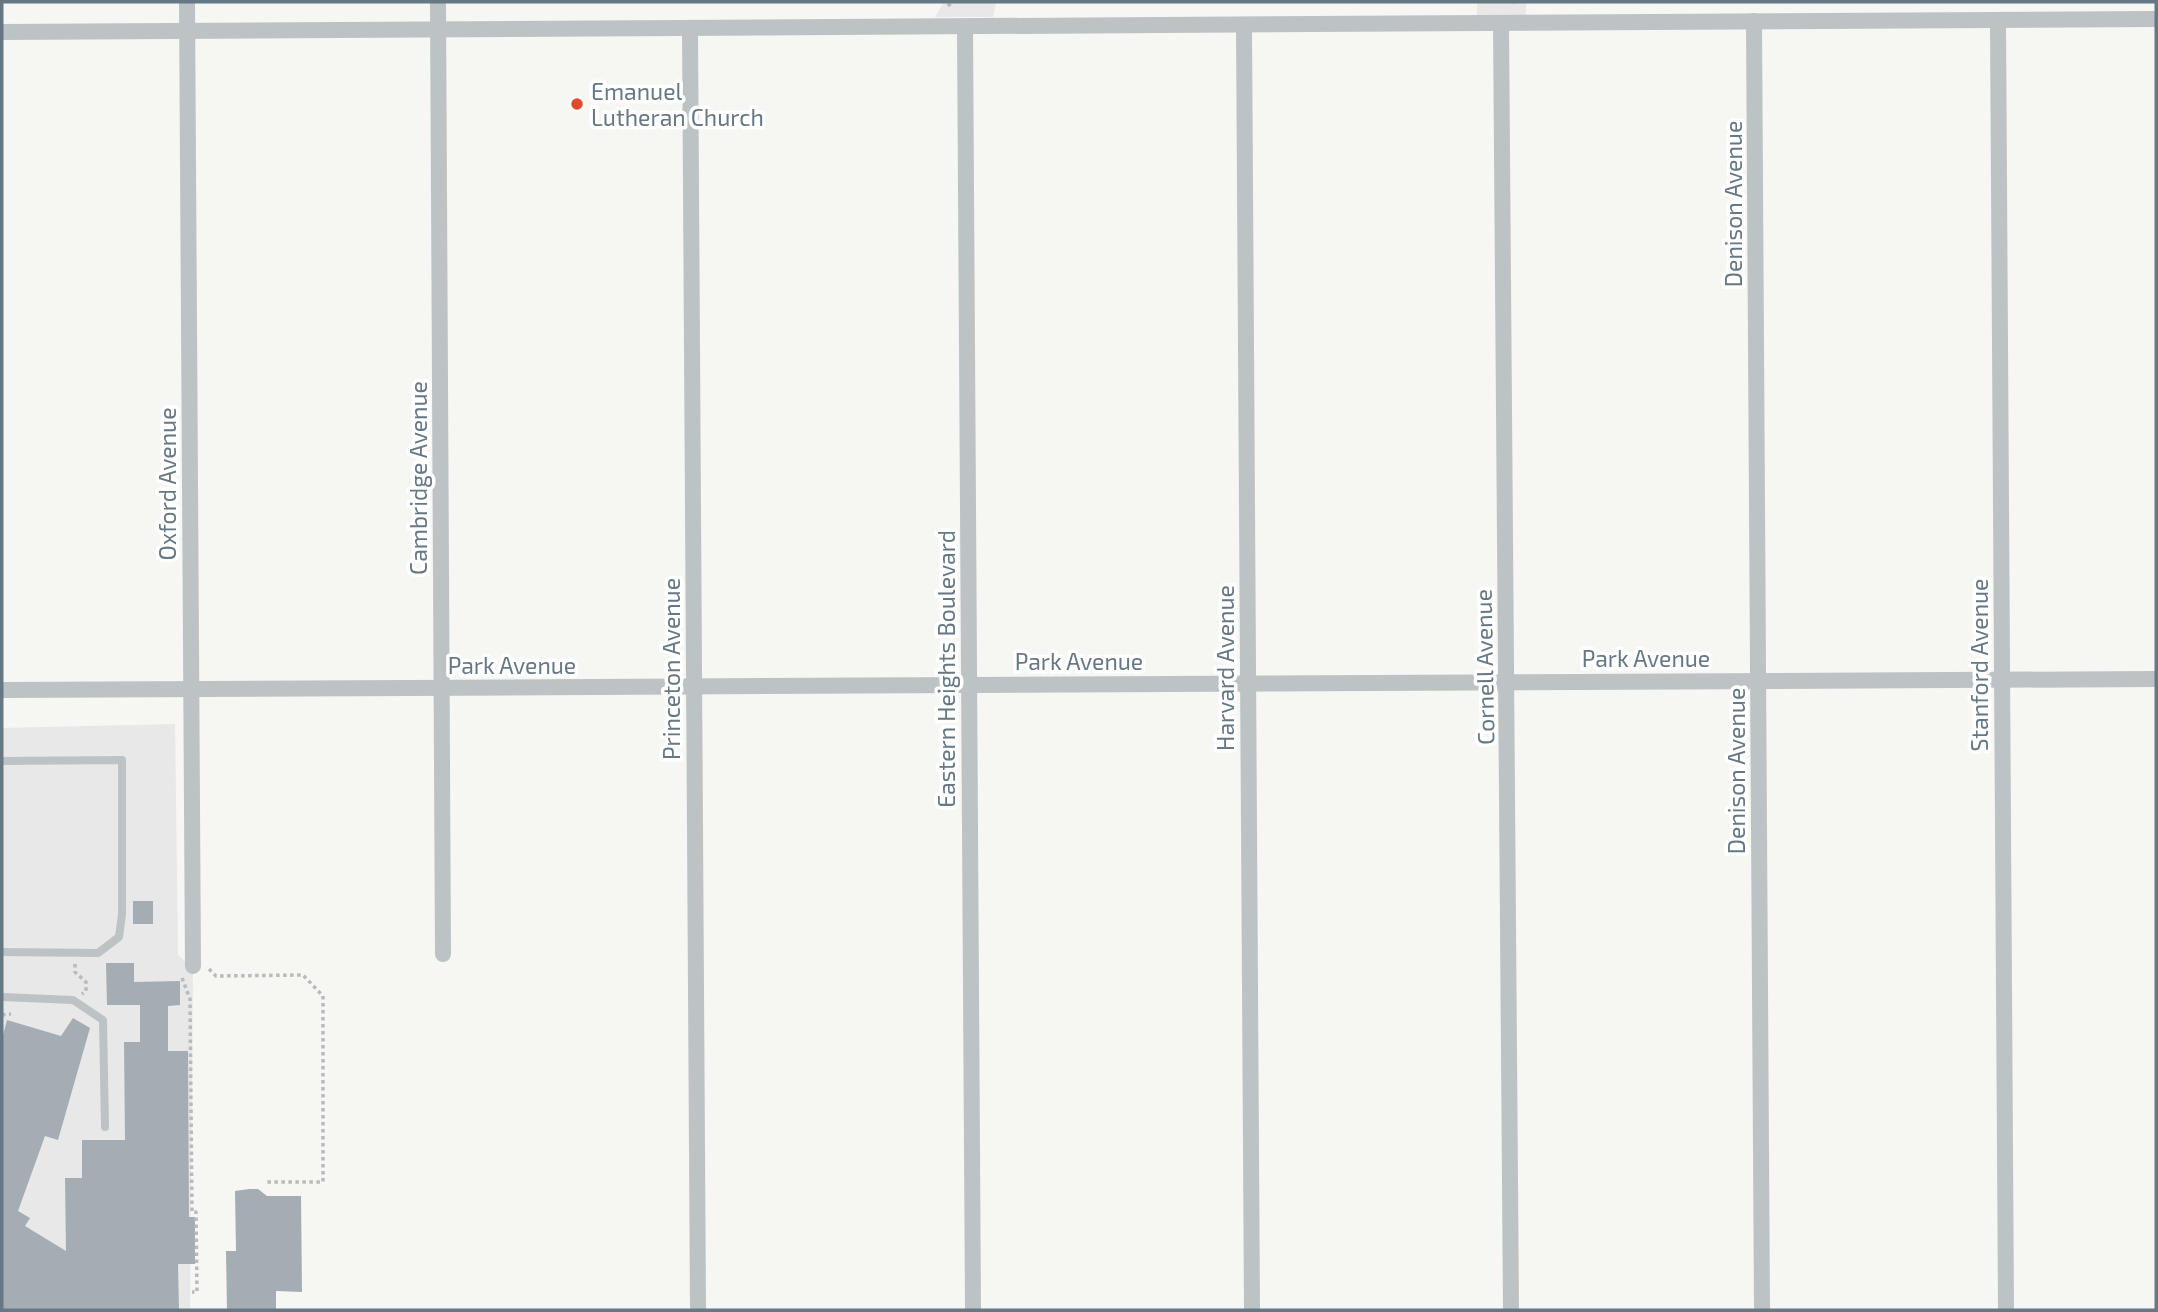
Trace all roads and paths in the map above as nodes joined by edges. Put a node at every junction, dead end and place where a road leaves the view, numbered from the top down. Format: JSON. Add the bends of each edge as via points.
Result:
{"nodes":[{"id":1,"x":187,"y":2,"type":"edge"},
{"id":2,"x":438,"y":2,"type":"edge"},
{"id":3,"x":952,"y":2,"type":"edge"},
{"id":4,"x":948,"y":6,"type":"dead end"},
{"id":5,"x":2156,"y":19,"type":"edge"},
{"id":6,"x":1998,"y":20,"type":"junction"},
{"id":7,"x":1755,"y":21,"type":"junction"},
{"id":8,"x":1501,"y":23,"type":"junction"},
{"id":9,"x":1244,"y":24,"type":"junction"},
{"id":10,"x":965,"y":27,"type":"junction"},
{"id":11,"x":690,"y":28,"type":"junction"},
{"id":12,"x":438,"y":30,"type":"junction"},
{"id":13,"x":187,"y":31,"type":"junction"},
{"id":14,"x":2,"y":33,"type":"edge"},
{"id":15,"x":2156,"y":679,"type":"edge"},
{"id":16,"x":1758,"y":680,"type":"junction"},
{"id":17,"x":2002,"y":680,"type":"junction"},
{"id":18,"x":1507,"y":682,"type":"junction"},
{"id":19,"x":1248,"y":683,"type":"junction"},
{"id":20,"x":969,"y":685,"type":"junction"},
{"id":21,"x":694,"y":687,"type":"junction"},
{"id":22,"x":191,"y":688,"type":"junction"},
{"id":23,"x":442,"y":688,"type":"junction"},
{"id":24,"x":2,"y":690,"type":"edge"},
{"id":25,"x":2,"y":761,"type":"edge"},
{"id":26,"x":2,"y":952,"type":"edge"},
{"id":27,"x":443,"y":954,"type":"dead end"},
{"id":28,"x":75,"y":958,"type":"dead end"},
{"id":29,"x":192,"y":968,"type":"junction"},
{"id":30,"x":86,"y":991,"type":"dead end"},
{"id":31,"x":2,"y":997,"type":"edge"},
{"id":32,"x":11,"y":1014,"type":"dead end"},
{"id":33,"x":2,"y":1015,"type":"edge"},
{"id":34,"x":105,"y":1127,"type":"dead end"},
{"id":35,"x":264,"y":1182,"type":"dead end"},
{"id":36,"x":192,"y":1292,"type":"dead end"},
{"id":37,"x":698,"y":1310,"type":"edge"},
{"id":38,"x":973,"y":1310,"type":"edge"},
{"id":39,"x":1252,"y":1310,"type":"edge"},
{"id":40,"x":1511,"y":1310,"type":"edge"},
{"id":41,"x":1762,"y":1310,"type":"edge"},
{"id":42,"x":2006,"y":1310,"type":"edge"}],
"edges":[{"from":1,"to":13,"type":"street","name":"Oxford Avenue"},
{"from":2,"to":12,"type":"street","name":"Cambridge Avenue"},
{"from":3,"to":4,"type":"path"},
{"from":5,"to":6,"type":"street"},
{"from":6,"to":7,"type":"street"},
{"from":6,"to":17,"type":"street","name":"Stanford Avenue"},
{"from":7,"to":8,"type":"street"},
{"from":7,"to":16,"type":"street","name":"Denison Avenue"},
{"from":8,"to":9,"type":"street"},
{"from":8,"to":18,"type":"street","name":"Cornell Avenue"},
{"from":9,"to":10,"type":"street"},
{"from":9,"to":19,"type":"street","name":"Harvard Avenue"},
{"from":10,"to":11,"type":"street"},
{"from":10,"to":20,"type":"street","name":"Eastern Heights Boulevard"},
{"from":11,"to":12,"type":"street"},
{"from":11,"to":21,"type":"street","name":"Princeton Avenue"},
{"from":12,"to":13,"type":"street"},
{"from":12,"to":23,"type":"street","name":"Cambridge Avenue"},
{"from":13,"to":14,"type":"street"},
{"from":13,"to":22,"type":"street","name":"Oxford Avenue"},
{"from":15,"to":17,"type":"street","name":"Park Avenue"},
{"from":16,"to":17,"type":"street","name":"Park Avenue"},
{"from":16,"to":18,"type":"street","name":"Park Avenue"},
{"from":16,"to":41,"type":"street","name":"Denison Avenue"},
{"from":17,"to":42,"type":"street","name":"Stanford Avenue"},
{"from":18,"to":19,"type":"street","name":"Park Avenue"},
{"from":18,"to":40,"type":"street","name":"Cornell Avenue"},
{"from":19,"to":20,"type":"street","name":"Park Avenue"},
{"from":19,"to":39,"type":"street","name":"Harvard Avenue"},
{"from":20,"to":21,"type":"street","name":"Park Avenue"},
{"from":20,"to":38,"type":"street","name":"Eastern Heights Boulevard"},
{"from":21,"to":23,"type":"street","name":"Park Avenue"},
{"from":21,"to":37,"type":"street","name":"Princeton Avenue"},
{"from":22,"to":23,"type":"street","name":"Park Avenue"},
{"from":22,"to":24,"type":"street","name":"Park Avenue"},
{"from":22,"to":29,"type":"street","name":"Oxford Avenue"},
{"from":23,"to":27,"type":"street","name":"Cambridge Avenue"},
{"from":25,"to":26,"type":"lane","via":[[122,760],[119,937],[98,953]]},
{"from":28,"to":30,"type":"path","via":[[75,972],[86,982]]},
{"from":29,"to":35,"type":"path","via":[[216,976],[303,975],[323,996],[323,1182]]},
{"from":29,"to":36,"type":"path","via":[[192,1212],[196,1212],[197,1292]]},
{"from":31,"to":34,"type":"lane","via":[[73,1000],[103,1020]]},
{"from":32,"to":33,"type":"path"}]}
